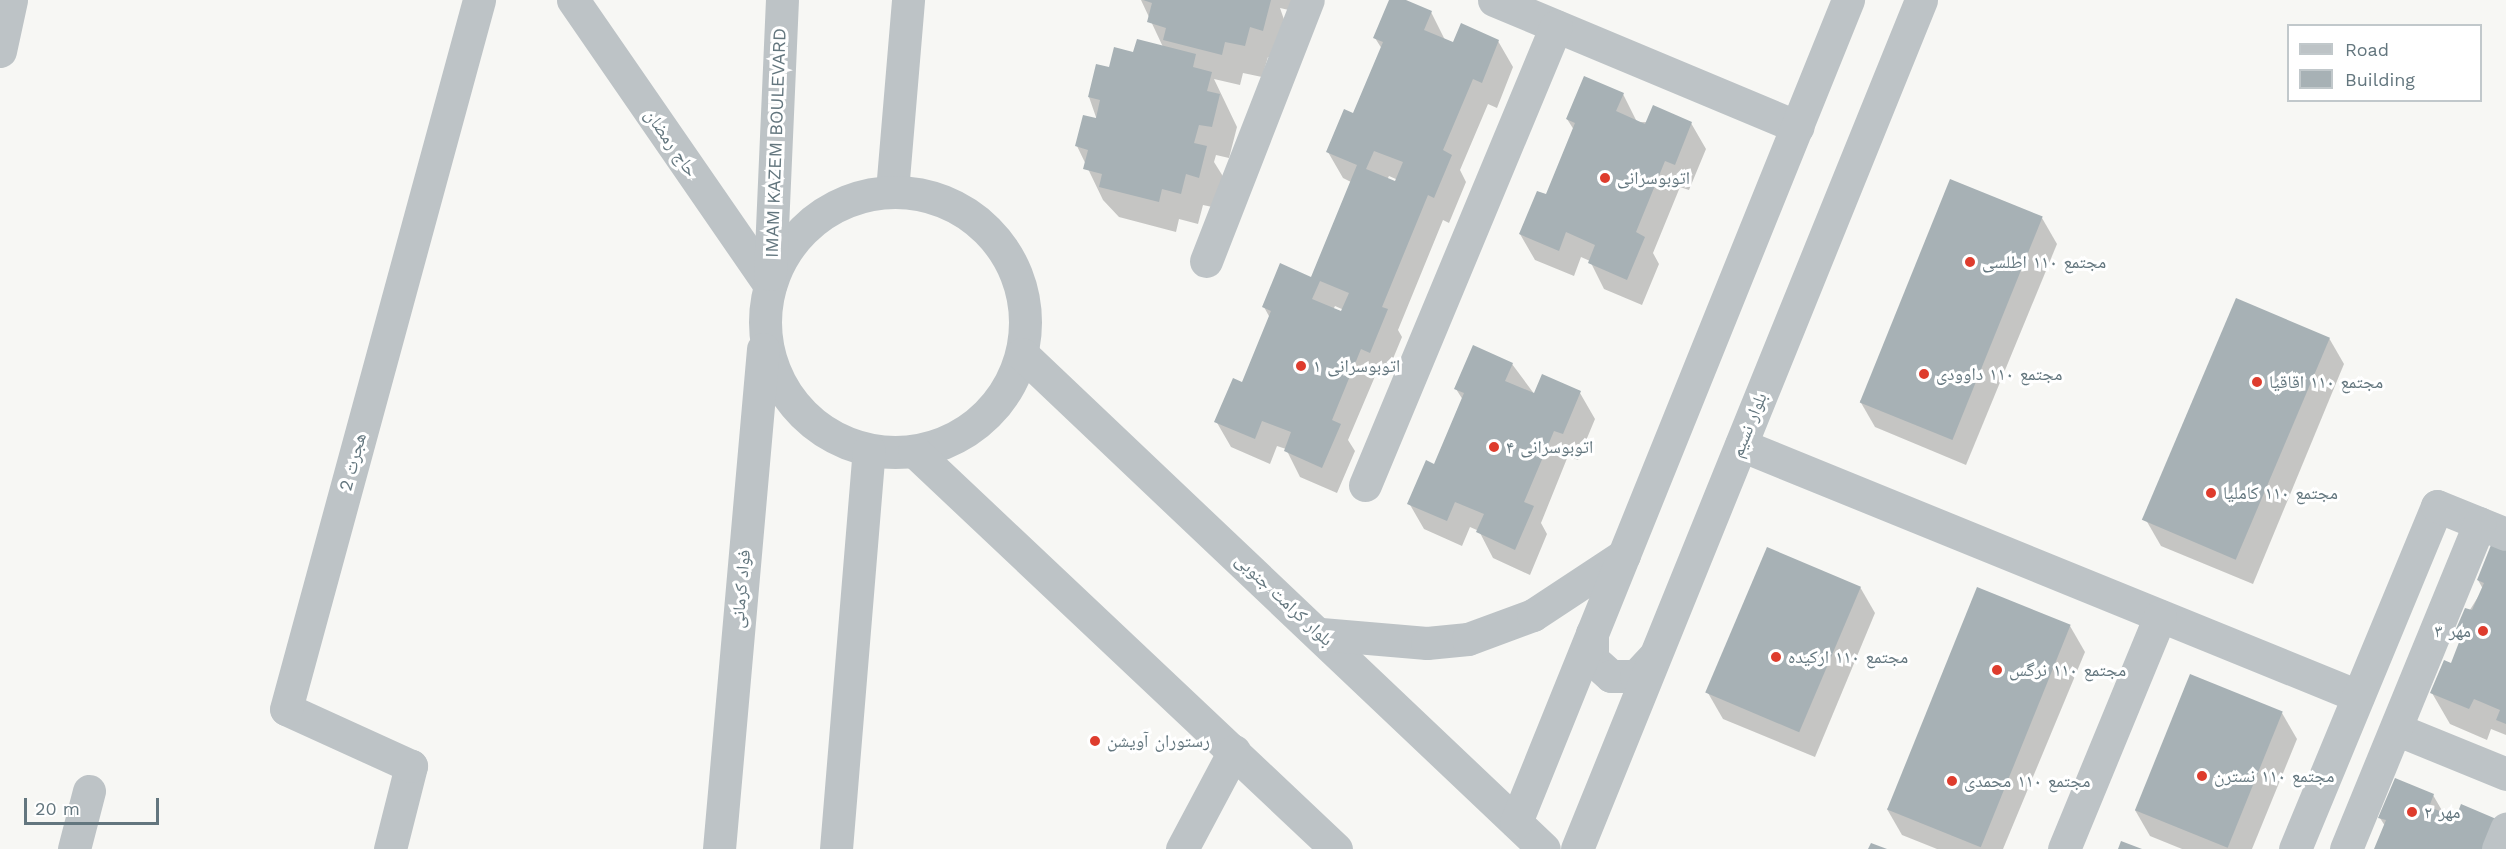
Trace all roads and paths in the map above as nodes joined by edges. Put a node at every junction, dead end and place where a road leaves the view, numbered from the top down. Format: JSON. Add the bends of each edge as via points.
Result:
{"nodes":[{"id":1,"x":11,"y":0,"type":"edge"},
{"id":2,"x":478,"y":0,"type":"edge"},
{"id":3,"x":573,"y":0,"type":"edge"},
{"id":4,"x":782,"y":0,"type":"edge"},
{"id":5,"x":908,"y":0,"type":"edge"},
{"id":6,"x":1308,"y":0,"type":"edge"},
{"id":7,"x":1494,"y":0,"type":"edge"},
{"id":8,"x":1848,"y":0,"type":"edge"},
{"id":9,"x":1921,"y":0,"type":"edge"},
{"id":10,"x":1556,"y":26,"type":"junction"},
{"id":11,"x":0,"y":51,"type":"edge"},
{"id":12,"x":1797,"y":126,"type":"junction"},
{"id":13,"x":892,"y":191,"type":"junction"},
{"id":14,"x":1206,"y":261,"type":"dead end"},
{"id":15,"x":770,"y":286,"type":"junction"},
{"id":16,"x":764,"y":329,"type":"junction"},
{"id":17,"x":1022,"y":354,"type":"junction"},
{"id":18,"x":1741,"y":445,"type":"junction"},
{"id":19,"x":869,"y":450,"type":"junction"},
{"id":20,"x":914,"y":451,"type":"junction"},
{"id":21,"x":1365,"y":485,"type":"dead end"},
{"id":22,"x":2493,"y":529,"type":"edge"},
{"id":23,"x":1624,"y":555,"type":"junction"},
{"id":24,"x":2160,"y":616,"type":"junction"},
{"id":25,"x":1592,"y":633,"type":"junction"},
{"id":26,"x":1321,"y":634,"type":"junction"},
{"id":27,"x":2380,"y":642,"type":"junction"},
{"id":28,"x":1654,"y":657,"type":"junction"},
{"id":29,"x":2424,"y":660,"type":"junction"},
{"id":30,"x":2358,"y":696,"type":"junction"},
{"id":31,"x":2396,"y":729,"type":"junction"},
{"id":32,"x":1234,"y":751,"type":"junction"},
{"id":33,"x":2506,"y":774,"type":"edge"},
{"id":34,"x":89,"y":791,"type":"dead end"},
{"id":35,"x":1516,"y":822,"type":"junction"},
{"id":36,"x":2506,"y":830,"type":"edge"},
{"id":37,"x":74,"y":849,"type":"edge"},
{"id":38,"x":390,"y":849,"type":"edge"},
{"id":39,"x":719,"y":849,"type":"edge"},
{"id":40,"x":836,"y":849,"type":"edge"},
{"id":41,"x":1182,"y":849,"type":"edge"},
{"id":42,"x":1336,"y":849,"type":"edge"},
{"id":43,"x":1544,"y":849,"type":"edge"},
{"id":44,"x":1577,"y":849,"type":"edge"},
{"id":45,"x":2064,"y":849,"type":"edge"},
{"id":46,"x":2295,"y":849,"type":"edge"},
{"id":47,"x":2346,"y":849,"type":"edge"},
{"id":48,"x":2498,"y":849,"type":"edge"}],
"edges":[{"from":1,"to":11,"type":"street"},
{"from":2,"to":38,"type":"street","name":"هجرت 2","via":[[286,709],[411,766]]},
{"from":3,"to":15,"type":"street","name":"حاج رمضان"},
{"from":4,"to":15,"type":"street","name":"IMAM KAZEM BOULEVARD"},
{"from":5,"to":13,"type":"street"},
{"from":6,"to":14,"type":"street"},
{"from":7,"to":10,"type":"street"},
{"from":8,"to":12,"type":"street"},
{"from":9,"to":18,"type":"street","name":"بلوار نسیم"},
{"from":10,"to":12,"type":"street"},
{"from":10,"to":21,"type":"street"},
{"from":12,"to":23,"type":"street"},
{"from":13,"to":15,"type":"street","via":[[865,195],[815,219],[795,237]]},
{"from":13,"to":17,"type":"street","via":[[948,202],[994,236],[1020,282],[1027,330]]},
{"from":15,"to":16,"type":"street","name":"فواد کرمانی"},
{"from":16,"to":19,"type":"street","via":[[773,366],[796,408],[842,442]]},
{"from":16,"to":39,"type":"street","name":"فواد کرمانی"},
{"from":17,"to":20,"type":"street","via":[[1011,382],[971,428]]},
{"from":17,"to":26,"type":"street","name":"بلوار کرامت جنوبی"},
{"from":18,"to":24,"type":"street"},
{"from":18,"to":28,"type":"street","name":"بلوار نسیم"},
{"from":19,"to":20,"type":"street"},
{"from":19,"to":40,"type":"street"},
{"from":20,"to":32,"type":"street"},
{"from":22,"to":27,"type":"street","via":[[2437,506]]},
{"from":22,"to":29,"type":"street"},
{"from":23,"to":25,"type":"street"},
{"from":23,"to":26,"type":"street","via":[[1533,615],[1468,639],[1427,644]]},
{"from":24,"to":30,"type":"street"},
{"from":24,"to":45,"type":"street"},
{"from":25,"to":28,"type":"street","via":[[1592,659],[1611,676],[1636,676]]},
{"from":25,"to":35,"type":"street"},
{"from":26,"to":35,"type":"street","name":"بلوار کرامت جنوبی"},
{"from":27,"to":29,"type":"street"},
{"from":27,"to":30,"type":"street"},
{"from":28,"to":44,"type":"street","name":"بلوار نسیم"},
{"from":29,"to":31,"type":"street"},
{"from":30,"to":46,"type":"street"},
{"from":31,"to":33,"type":"street"},
{"from":31,"to":47,"type":"street"},
{"from":32,"to":41,"type":"street"},
{"from":32,"to":42,"type":"street"},
{"from":34,"to":37,"type":"street"},
{"from":35,"to":43,"type":"street","name":"بلوار کرامت جنوبی"},
{"from":36,"to":48,"type":"street"}]}
